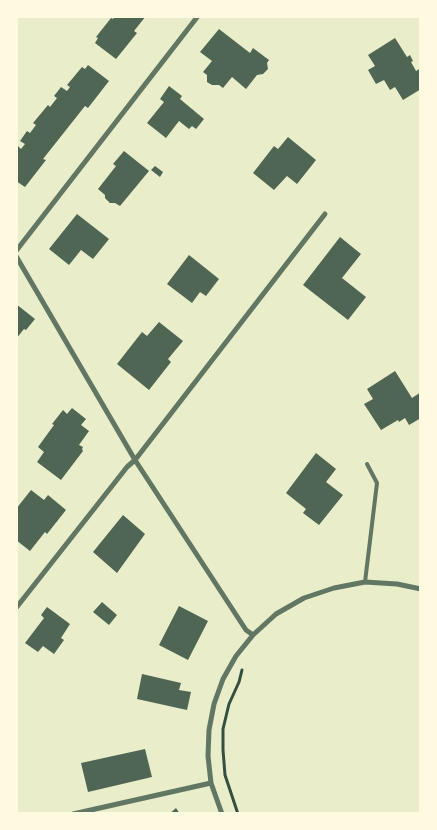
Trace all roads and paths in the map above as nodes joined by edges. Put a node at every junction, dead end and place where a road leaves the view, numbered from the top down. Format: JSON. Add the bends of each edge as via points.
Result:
{"nodes":[{"id":1,"x":198,"y":16,"type":"edge"},
{"id":2,"x":325,"y":214,"type":"dead end"},
{"id":3,"x":16,"y":251,"type":"edge"},
{"id":4,"x":16,"y":256,"type":"edge"},
{"id":5,"x":135,"y":460,"type":"junction"},
{"id":6,"x":367,"y":464,"type":"dead end"},
{"id":7,"x":365,"y":582,"type":"junction"},
{"id":8,"x":421,"y":590,"type":"edge"},
{"id":9,"x":16,"y":608,"type":"edge"},
{"id":10,"x":253,"y":635,"type":"junction"},
{"id":11,"x":236,"y":656,"type":"junction"},
{"id":12,"x":211,"y":783,"type":"junction"},
{"id":13,"x":73,"y":814,"type":"edge"},
{"id":14,"x":222,"y":814,"type":"edge"},
{"id":15,"x":238,"y":814,"type":"edge"}],
"edges":[{"from":1,"to":3,"type":"street"},
{"from":2,"to":5,"type":"street"},
{"from":4,"to":5,"type":"street"},
{"from":5,"to":9,"type":"street"},
{"from":5,"to":10,"type":"street","via":[[246,630]]},
{"from":6,"to":7,"type":"lane","via":[[377,483]]},
{"from":7,"to":8,"type":"street","via":[[398,584]]},
{"from":7,"to":10,"type":"street","via":[[304,598],[276,614]]},
{"from":10,"to":11,"type":"street"},
{"from":11,"to":12,"type":"street","via":[[214,704],[208,756]]},
{"from":11,"to":15,"type":"path","via":[[242,669],[229,704],[222,750],[225,775]]},
{"from":12,"to":13,"type":"street"},
{"from":12,"to":14,"type":"street"}]}
